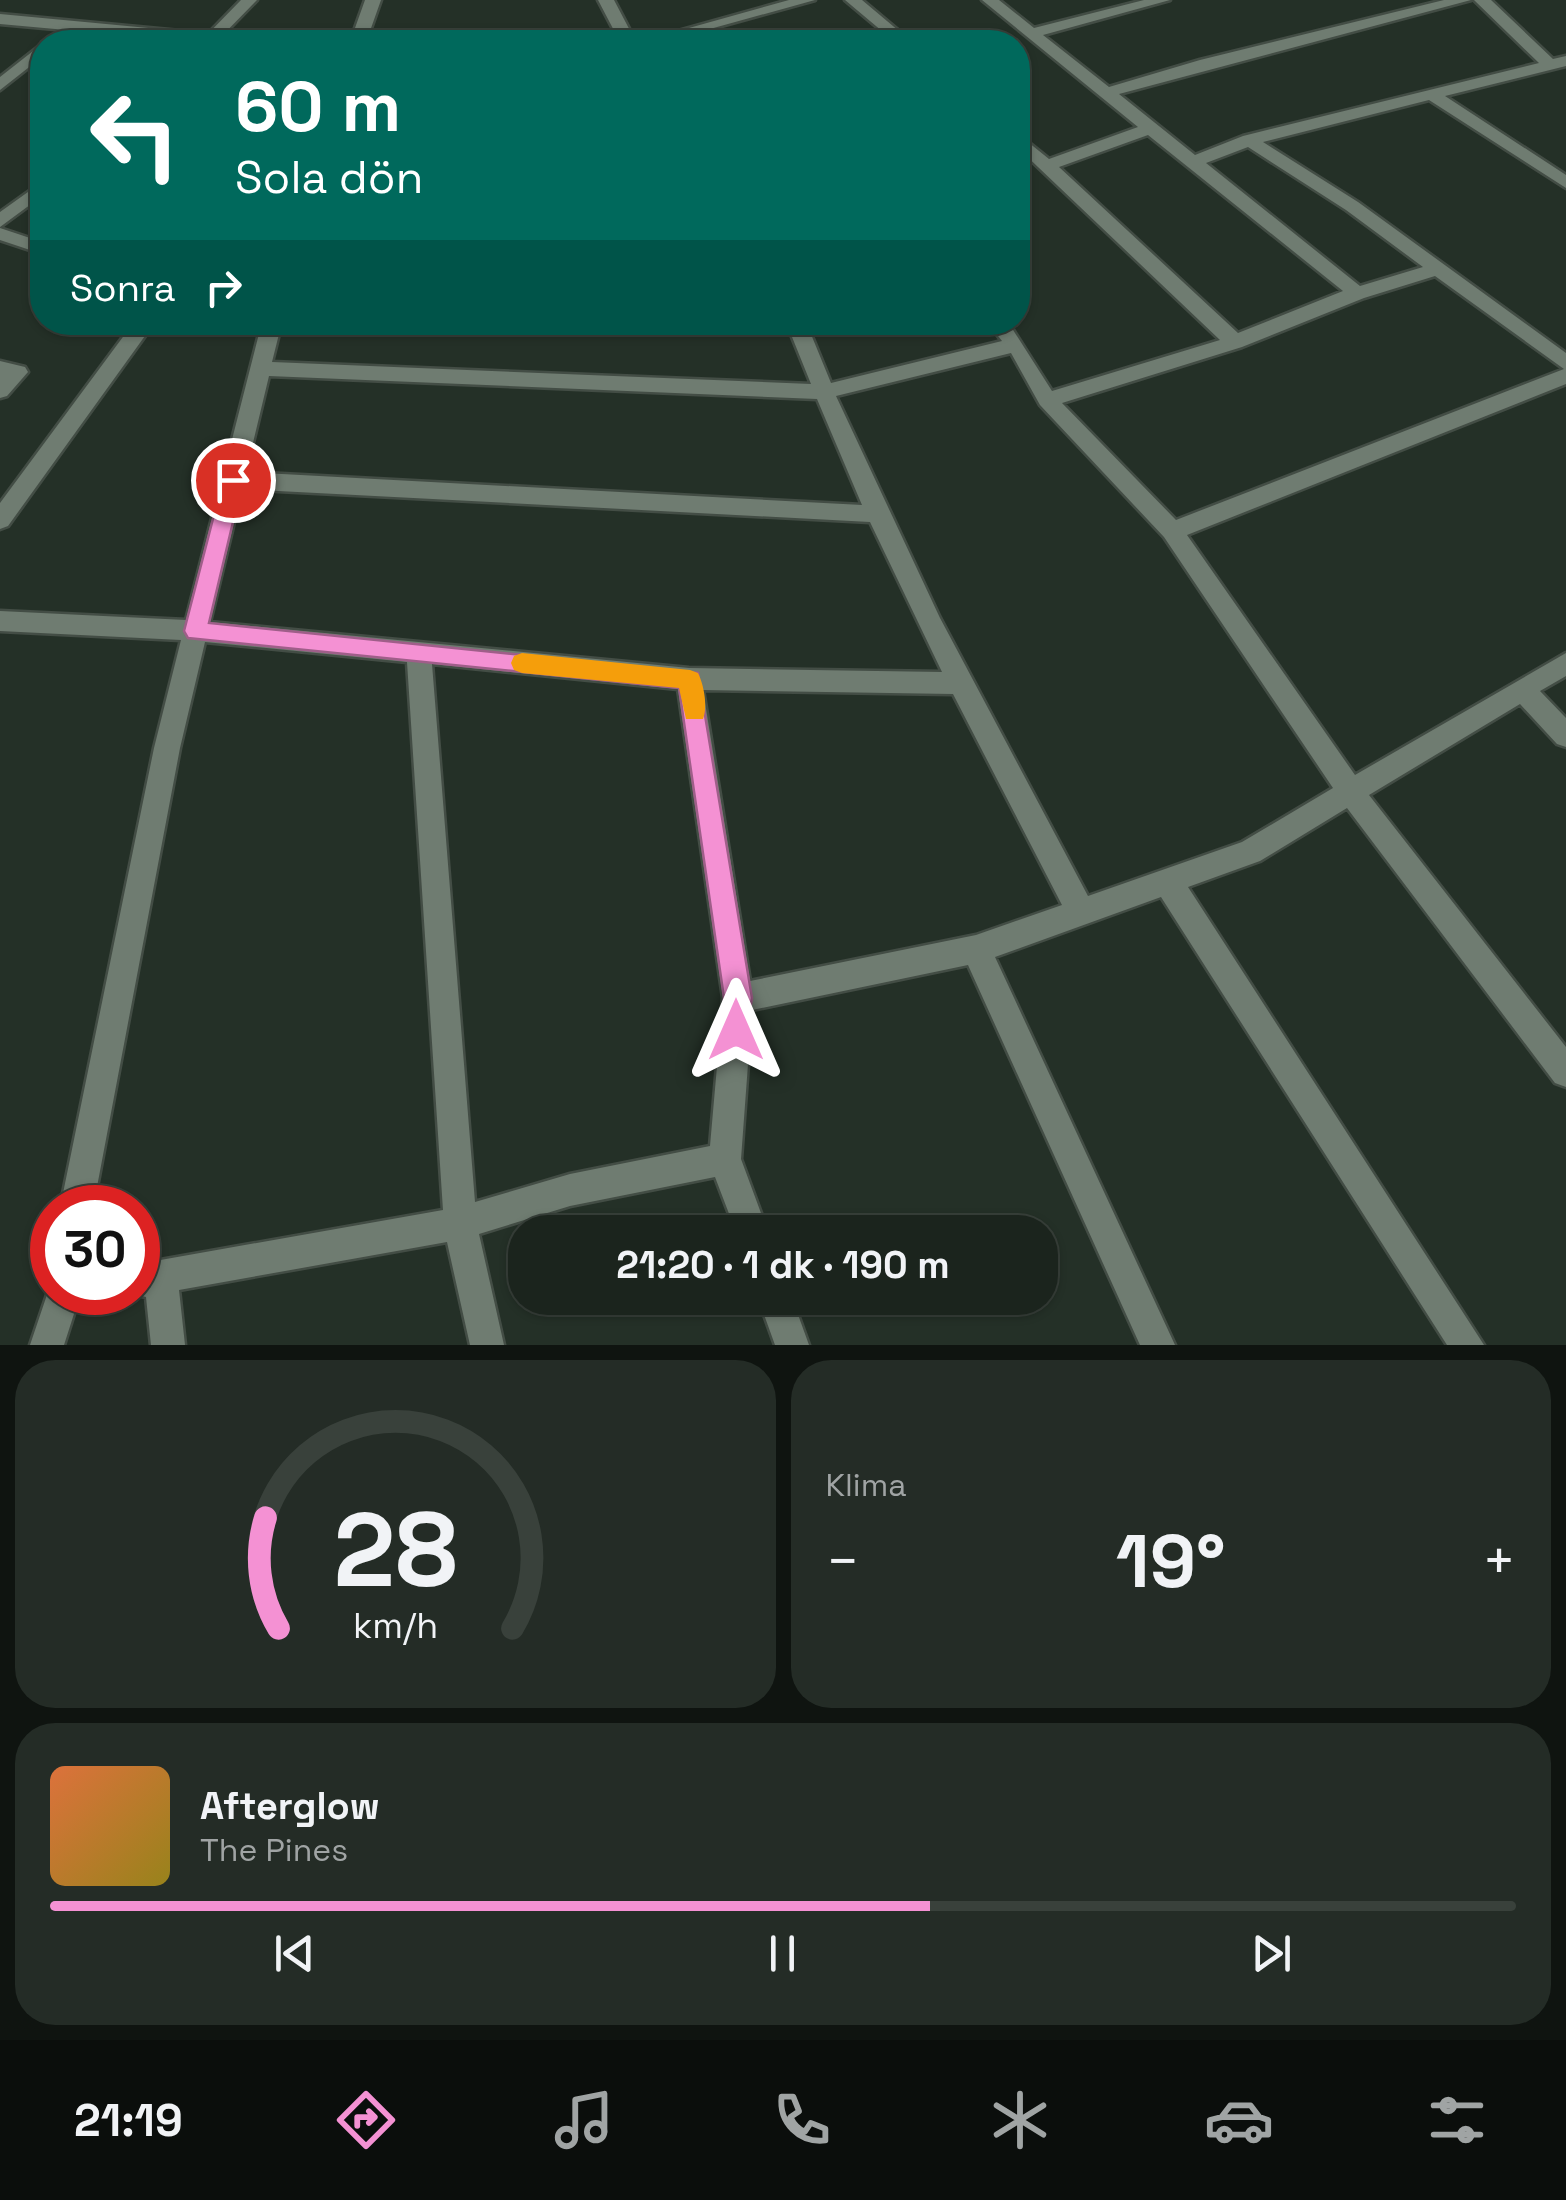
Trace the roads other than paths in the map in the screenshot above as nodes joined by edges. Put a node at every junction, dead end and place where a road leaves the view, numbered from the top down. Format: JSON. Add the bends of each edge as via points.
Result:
{"nodes":[{"id":1,"x":249,"y":0,"type":"edge"},
{"id":2,"x":373,"y":0,"type":"edge"},
{"id":3,"x":606,"y":0,"type":"edge"},
{"id":4,"x":807,"y":0,"type":"edge"},
{"id":5,"x":853,"y":0,"type":"edge"},
{"id":6,"x":990,"y":0,"type":"edge"},
{"id":7,"x":1463,"y":0,"type":"edge"},
{"id":8,"x":1482,"y":0,"type":"edge"},
{"id":9,"x":1157,"y":1,"type":"edge"},
{"id":10,"x":0,"y":18,"type":"edge"},
{"id":11,"x":70,"y":25,"type":"junction"},
{"id":12,"x":64,"y":30,"type":"edge"},
{"id":13,"x":117,"y":30,"type":"edge"},
{"id":14,"x":220,"y":30,"type":"edge"},
{"id":15,"x":362,"y":30,"type":"edge"},
{"id":16,"x":622,"y":30,"type":"edge"},
{"id":17,"x":693,"y":30,"type":"edge"},
{"id":18,"x":888,"y":30,"type":"edge"},
{"id":19,"x":1027,"y":30,"type":"edge"},
{"id":20,"x":1031,"y":33,"type":"joint"},
{"id":21,"x":30,"y":59,"type":"edge"},
{"id":22,"x":1558,"y":63,"type":"edge"},
{"id":23,"x":0,"y":85,"type":"edge"},
{"id":24,"x":1106,"y":93,"type":"junction"},
{"id":25,"x":1431,"y":94,"type":"junction"},
{"id":26,"x":1150,"y":128,"type":"junction"},
{"id":27,"x":1250,"y":140,"type":"junction"},
{"id":28,"x":1030,"y":151,"type":"edge"},
{"id":29,"x":1193,"y":162,"type":"junction"},
{"id":30,"x":1046,"y":166,"type":"junction"},
{"id":31,"x":1566,"y":182,"type":"edge"},
{"id":32,"x":30,"y":197,"type":"edge"},
{"id":33,"x":0,"y":221,"type":"edge"},
{"id":34,"x":0,"y":234,"type":"edge"},
{"id":35,"x":30,"y":244,"type":"edge"},
{"id":36,"x":1434,"y":270,"type":"junction"},
{"id":37,"x":1357,"y":293,"type":"junction"},
{"id":38,"x":135,"y":335,"type":"edge"},
{"id":39,"x":269,"y":335,"type":"edge"},
{"id":40,"x":801,"y":335,"type":"edge"},
{"id":41,"x":1008,"y":335,"type":"edge"},
{"id":42,"x":1235,"y":342,"type":"junction"},
{"id":43,"x":1016,"y":345,"type":"junction"},
{"id":44,"x":1566,"y":363,"type":"edge"},
{"id":45,"x":0,"y":368,"type":"edge"},
{"id":46,"x":261,"y":369,"type":"junction"},
{"id":47,"x":1566,"y":376,"type":"edge"},
{"id":48,"x":0,"y":391,"type":"edge"},
{"id":49,"x":823,"y":392,"type":"junction"},
{"id":50,"x":1047,"y":400,"type":"junction"},
{"id":51,"x":233,"y":480,"type":"junction"},
{"id":52,"x":875,"y":514,"type":"junction"},
{"id":53,"x":0,"y":520,"type":"edge"},
{"id":54,"x":1172,"y":531,"type":"junction"},
{"id":55,"x":0,"y":621,"type":"edge"},
{"id":56,"x":196,"y":631,"type":"junction"},
{"id":57,"x":419,"y":653,"type":"junction"},
{"id":58,"x":1566,"y":663,"type":"edge"},
{"id":59,"x":690,"y":680,"type":"junction"},
{"id":60,"x":958,"y":683,"type":"junction"},
{"id":61,"x":1522,"y":689,"type":"junction"},
{"id":62,"x":1566,"y":736,"type":"edge"},
{"id":63,"x":1351,"y":792,"type":"junction"},
{"id":64,"x":1168,"y":882,"type":"junction"},
{"id":65,"x":1080,"y":912,"type":"junction"},
{"id":66,"x":976,"y":949,"type":"junction"},
{"id":67,"x":738,"y":998,"type":"junction"},
{"id":68,"x":1566,"y":1072,"type":"edge"},
{"id":69,"x":725,"y":1158,"type":"junction"},
{"id":70,"x":80,"y":1185,"type":"edge"},
{"id":71,"x":746,"y":1215,"type":"edge"},
{"id":72,"x":460,"y":1224,"type":"junction"},
{"id":73,"x":160,"y":1277,"type":"edge"},
{"id":74,"x":59,"y":1315,"type":"edge"},
{"id":75,"x":159,"y":1315,"type":"edge"},
{"id":76,"x":781,"y":1315,"type":"edge"},
{"id":77,"x":47,"y":1345,"type":"edge"},
{"id":78,"x":168,"y":1345,"type":"edge"},
{"id":79,"x":486,"y":1345,"type":"edge"},
{"id":80,"x":792,"y":1345,"type":"edge"},
{"id":81,"x":1158,"y":1345,"type":"edge"},
{"id":82,"x":1468,"y":1345,"type":"edge"}],
"edges":[{"from":1,"to":14,"type":"street"},
{"from":2,"to":15,"type":"street"},
{"from":3,"to":16,"type":"street"},
{"from":4,"to":17,"type":"street"},
{"from":5,"to":18,"type":"street"},
{"from":6,"to":19,"type":"street"},
{"from":7,"to":24,"type":"street"},
{"from":8,"to":22,"type":"street"},
{"from":9,"to":20,"type":"street"},
{"from":10,"to":11,"type":"street"},
{"from":11,"to":12,"type":"street"},
{"from":11,"to":13,"type":"street"},
{"from":20,"to":24,"type":"street"},
{"from":21,"to":23,"type":"street"},
{"from":22,"to":25,"type":"street"},
{"from":24,"to":26,"type":"street"},
{"from":25,"to":27,"type":"street"},
{"from":25,"to":31,"type":"street"},
{"from":26,"to":29,"type":"street"},
{"from":26,"to":30,"type":"street"},
{"from":27,"to":29,"type":"street"},
{"from":27,"to":36,"type":"street"},
{"from":28,"to":30,"type":"street"},
{"from":29,"to":37,"type":"street"},
{"from":30,"to":42,"type":"street"},
{"from":32,"to":33,"type":"street"},
{"from":34,"to":35,"type":"street"},
{"from":36,"to":37,"type":"street"},
{"from":36,"to":44,"type":"street"},
{"from":37,"to":42,"type":"street"},
{"from":38,"to":53,"type":"street"},
{"from":39,"to":46,"type":"street"},
{"from":40,"to":49,"type":"street"},
{"from":41,"to":43,"type":"street"},
{"from":42,"to":50,"type":"street"},
{"from":43,"to":49,"type":"street"},
{"from":43,"to":50,"type":"street"},
{"from":45,"to":48,"type":"street","via":[[18,372]]},
{"from":46,"to":49,"type":"street"},
{"from":46,"to":51,"type":"street"},
{"from":47,"to":54,"type":"street"},
{"from":49,"to":52,"type":"street"},
{"from":50,"to":54,"type":"street"},
{"from":51,"to":52,"type":"street"},
{"from":51,"to":56,"type":"street"},
{"from":52,"to":60,"type":"street"},
{"from":54,"to":63,"type":"street"},
{"from":55,"to":56,"type":"street"},
{"from":56,"to":57,"type":"street"},
{"from":56,"to":70,"type":"street","via":[[166,748]]},
{"from":57,"to":59,"type":"street"},
{"from":57,"to":72,"type":"street"},
{"from":58,"to":61,"type":"street"},
{"from":59,"to":60,"type":"street"},
{"from":59,"to":67,"type":"street"},
{"from":60,"to":65,"type":"street"},
{"from":61,"to":62,"type":"street"},
{"from":61,"to":63,"type":"street"},
{"from":63,"to":64,"type":"street","via":[[1250,852]]},
{"from":63,"to":68,"type":"street"},
{"from":64,"to":65,"type":"street"},
{"from":64,"to":82,"type":"street"},
{"from":65,"to":66,"type":"street"},
{"from":66,"to":67,"type":"street"},
{"from":66,"to":81,"type":"street"},
{"from":67,"to":69,"type":"street"},
{"from":69,"to":71,"type":"street"},
{"from":69,"to":72,"type":"street","via":[[570,1190]]},
{"from":72,"to":73,"type":"street"},
{"from":72,"to":79,"type":"street"},
{"from":74,"to":77,"type":"street"},
{"from":75,"to":78,"type":"street"},
{"from":76,"to":80,"type":"street"}]}
